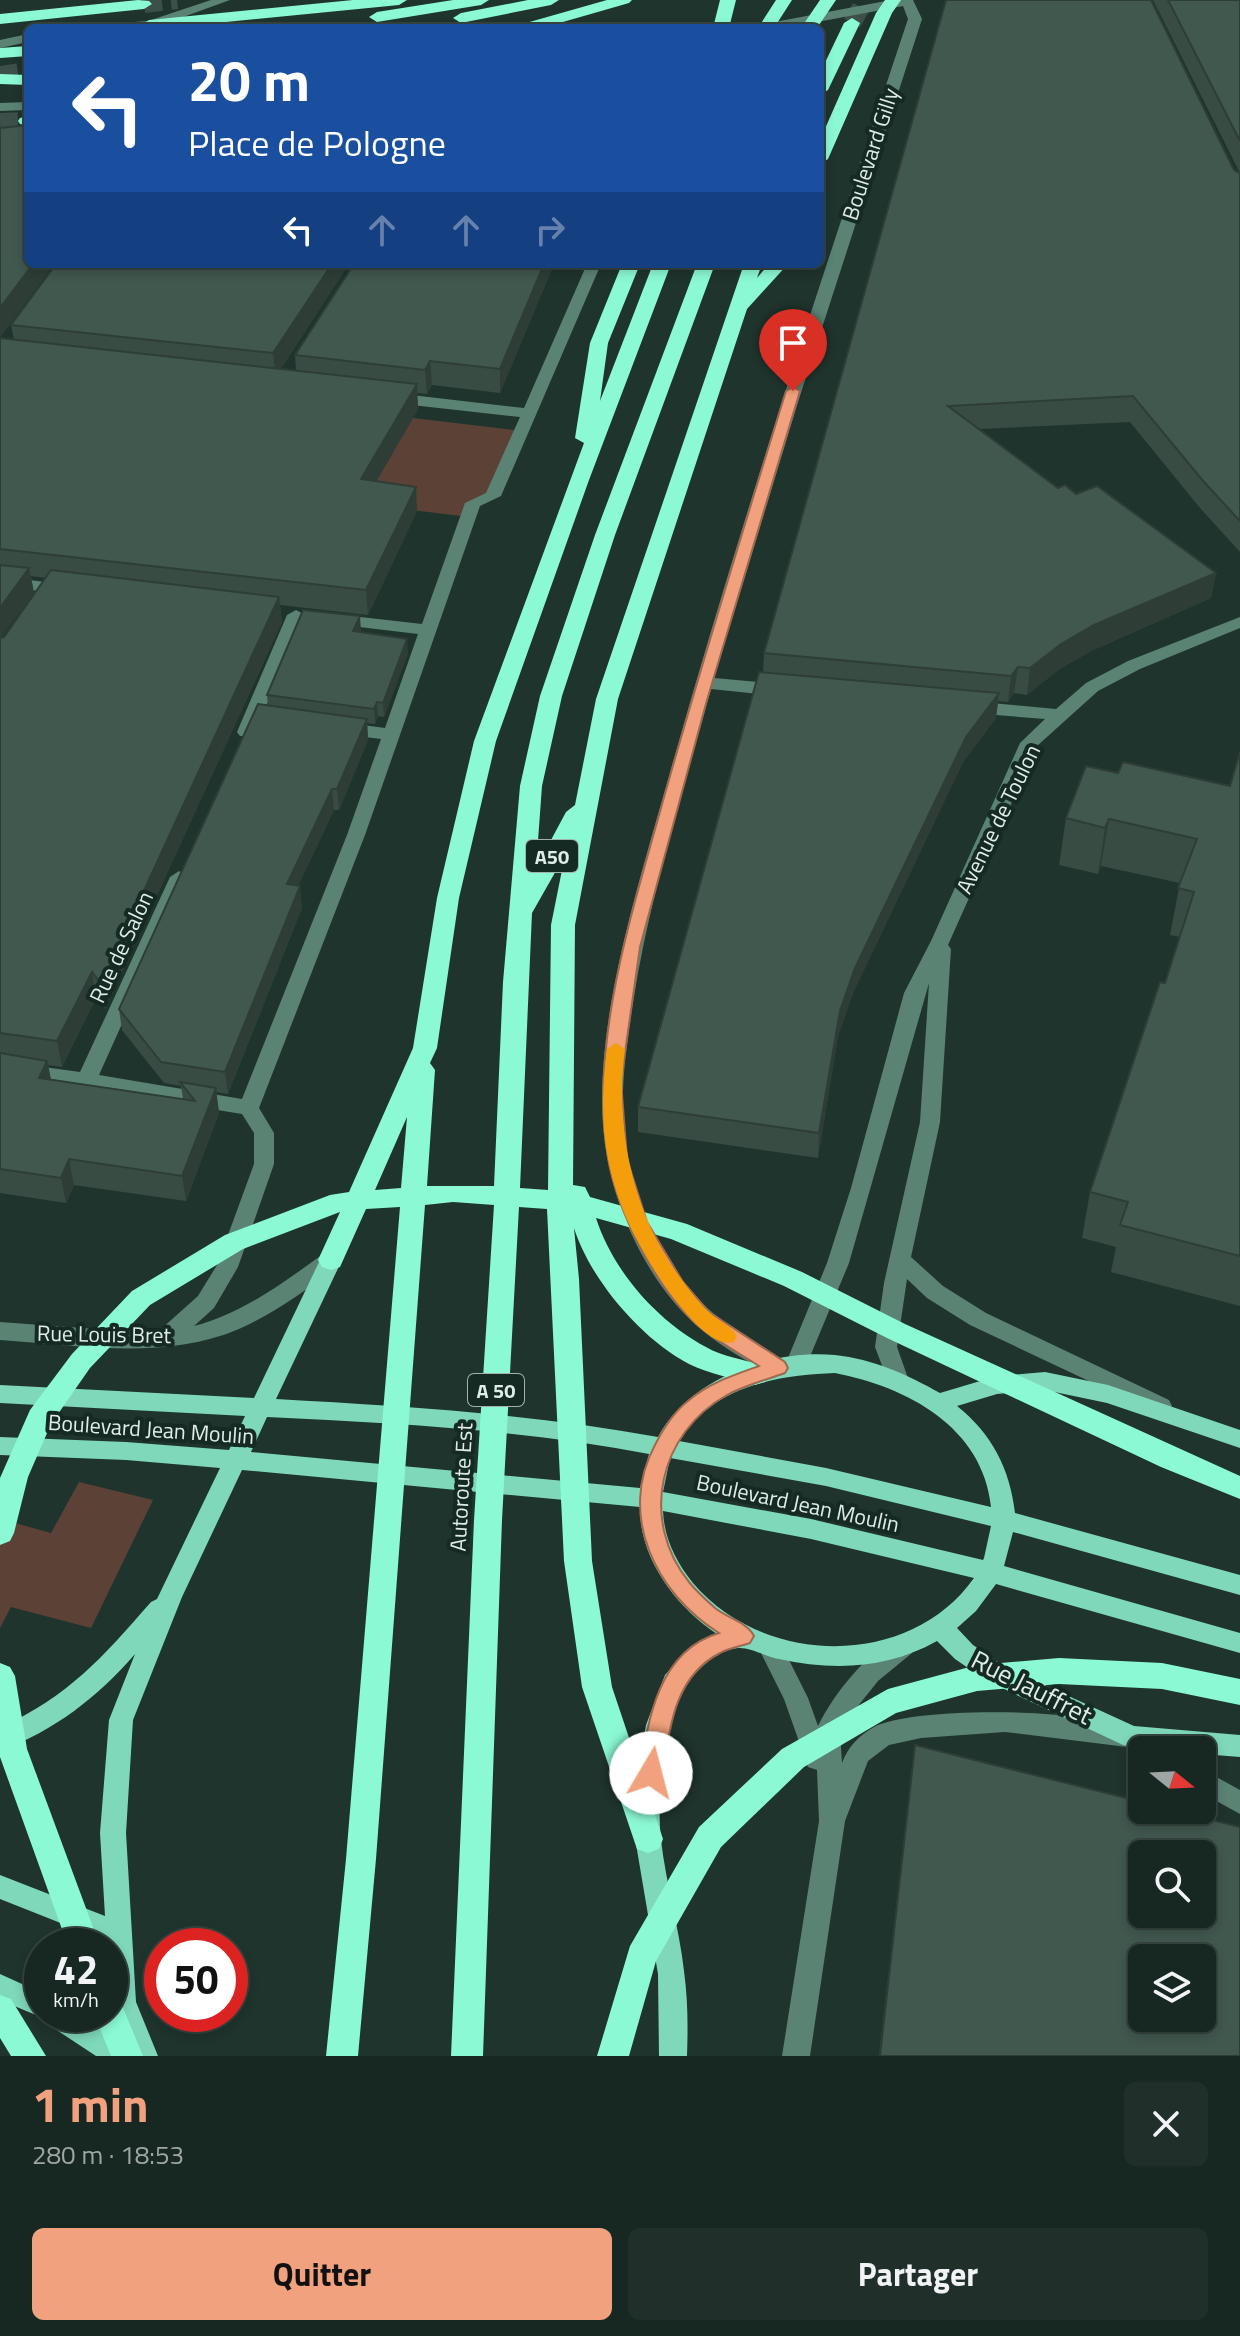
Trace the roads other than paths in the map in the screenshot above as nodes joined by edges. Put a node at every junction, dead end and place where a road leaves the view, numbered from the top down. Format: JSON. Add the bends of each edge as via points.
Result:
{"nodes":[{"id":1,"x":58,"y":0,"type":"edge"},
{"id":2,"x":224,"y":0,"type":"edge"},
{"id":3,"x":399,"y":0,"type":"edge"},
{"id":4,"x":481,"y":0,"type":"edge"},
{"id":5,"x":551,"y":0,"type":"edge"},
{"id":6,"x":624,"y":0,"type":"edge"},
{"id":7,"x":728,"y":0,"type":"edge"},
{"id":8,"x":784,"y":0,"type":"edge"},
{"id":9,"x":828,"y":0,"type":"edge"},
{"id":10,"x":905,"y":2,"type":"edge"},
{"id":11,"x":144,"y":4,"type":"dead end"},
{"id":12,"x":184,"y":6,"type":"edge"},
{"id":13,"x":588,"y":10,"type":"junction"},
{"id":14,"x":0,"y":18,"type":"edge"},
{"id":15,"x":852,"y":23,"type":"tunnel mouth"},
{"id":16,"x":151,"y":24,"type":"edge"},
{"id":17,"x":159,"y":24,"type":"edge"},
{"id":18,"x":316,"y":24,"type":"edge"},
{"id":19,"x":424,"y":24,"type":"edge"},
{"id":20,"x":511,"y":24,"type":"edge"},
{"id":21,"x":539,"y":24,"type":"edge"},
{"id":22,"x":722,"y":24,"type":"edge"},
{"id":23,"x":768,"y":24,"type":"edge"},
{"id":24,"x":787,"y":24,"type":"edge"},
{"id":25,"x":806,"y":24,"type":"edge"},
{"id":26,"x":812,"y":24,"type":"edge"},
{"id":27,"x":24,"y":39,"type":"edge"},
{"id":28,"x":0,"y":44,"type":"edge"},
{"id":29,"x":24,"y":51,"type":"edge"},
{"id":30,"x":0,"y":53,"type":"edge"},
{"id":31,"x":0,"y":79,"type":"edge"},
{"id":32,"x":24,"y":80,"type":"edge"},
{"id":33,"x":824,"y":82,"type":"edge"},
{"id":34,"x":0,"y":94,"type":"edge"},
{"id":35,"x":24,"y":95,"type":"edge"},
{"id":36,"x":0,"y":107,"type":"edge"},
{"id":37,"x":24,"y":115,"type":"edge"},
{"id":38,"x":824,"y":150,"type":"edge"},
{"id":39,"x":592,"y":268,"type":"edge"},
{"id":40,"x":629,"y":268,"type":"edge"},
{"id":41,"x":660,"y":268,"type":"edge"},
{"id":42,"x":705,"y":268,"type":"edge"},
{"id":43,"x":752,"y":268,"type":"edge"},
{"id":44,"x":775,"y":268,"type":"edge"},
{"id":45,"x":736,"y":313,"type":"junction"},
{"id":46,"x":375,"y":396,"type":"edge"},
{"id":47,"x":529,"y":413,"type":"junction"},
{"id":48,"x":579,"y":480,"type":"junction"},
{"id":49,"x":0,"y":581,"type":"edge"},
{"id":50,"x":80,"y":591,"type":"edge"},
{"id":51,"x":1240,"y":622,"type":"edge"},
{"id":52,"x":426,"y":630,"type":"junction"},
{"id":53,"x":704,"y":683,"type":"junction"},
{"id":54,"x":794,"y":691,"type":"edge"},
{"id":55,"x":950,"y":705,"type":"edge"},
{"id":56,"x":1060,"y":715,"type":"junction"},
{"id":57,"x":315,"y":725,"type":"edge"},
{"id":58,"x":392,"y":735,"type":"junction"},
{"id":59,"x":240,"y":744,"type":"edge"},
{"id":60,"x":587,"y":795,"type":"junction"},
{"id":61,"x":189,"y":857,"type":"edge"},
{"id":62,"x":520,"y":920,"type":"junction"},
{"id":63,"x":941,"y":941,"type":"junction"},
{"id":64,"x":425,"y":1048,"type":"junction"},
{"id":65,"x":0,"y":1068,"type":"edge"},
{"id":66,"x":86,"y":1081,"type":"junction"},
{"id":67,"x":249,"y":1108,"type":"junction"},
{"id":68,"x":561,"y":1146,"type":"junction"},
{"id":69,"x":331,"y":1260,"type":"junction"},
{"id":70,"x":901,"y":1260,"type":"junction"},
{"id":71,"x":0,"y":1331,"type":"edge"},
{"id":72,"x":167,"y":1337,"type":"junction"},
{"id":73,"x":776,"y":1369,"type":"junction"},
{"id":74,"x":897,"y":1378,"type":"junction"},
{"id":75,"x":0,"y":1394,"type":"edge"},
{"id":76,"x":940,"y":1402,"type":"junction"},
{"id":77,"x":1194,"y":1422,"type":"junction"},
{"id":78,"x":1240,"y":1439,"type":"edge"},
{"id":79,"x":0,"y":1446,"type":"edge"},
{"id":80,"x":1240,"y":1488,"type":"edge"},
{"id":81,"x":0,"y":1533,"type":"edge"},
{"id":82,"x":1240,"y":1585,"type":"edge"},
{"id":83,"x":170,"y":1597,"type":"junction"},
{"id":84,"x":940,"y":1627,"type":"junction"},
{"id":85,"x":743,"y":1636,"type":"junction"},
{"id":86,"x":1240,"y":1643,"type":"edge"},
{"id":87,"x":903,"y":1646,"type":"junction"},
{"id":88,"x":770,"y":1647,"type":"junction"},
{"id":89,"x":0,"y":1676,"type":"edge"},
{"id":90,"x":1240,"y":1692,"type":"edge"},
{"id":91,"x":1128,"y":1737,"type":"edge"},
{"id":92,"x":0,"y":1740,"type":"edge"},
{"id":93,"x":1128,"y":1742,"type":"edge"},
{"id":94,"x":1216,"y":1746,"type":"edge"},
{"id":95,"x":1240,"y":1746,"type":"edge"},
{"id":96,"x":1216,"y":1788,"type":"edge"},
{"id":97,"x":1240,"y":1803,"type":"edge"},
{"id":98,"x":832,"y":1821,"type":"junction"},
{"id":99,"x":648,"y":1839,"type":"junction"},
{"id":100,"x":0,"y":1887,"type":"edge"},
{"id":101,"x":77,"y":1928,"type":"edge"},
{"id":102,"x":105,"y":1928,"type":"edge"},
{"id":103,"x":118,"y":1928,"type":"edge"},
{"id":104,"x":0,"y":1987,"type":"edge"},
{"id":105,"x":24,"y":1998,"type":"edge"},
{"id":106,"x":0,"y":2010,"type":"edge"},
{"id":107,"x":128,"y":2015,"type":"edge"},
{"id":108,"x":83,"y":2032,"type":"edge"},
{"id":109,"x":117,"y":2032,"type":"edge"},
{"id":110,"x":30,"y":2056,"type":"edge"},
{"id":111,"x":120,"y":2056,"type":"edge"},
{"id":112,"x":127,"y":2056,"type":"edge"},
{"id":113,"x":144,"y":2056,"type":"edge"},
{"id":114,"x":342,"y":2056,"type":"edge"},
{"id":115,"x":467,"y":2056,"type":"edge"},
{"id":116,"x":613,"y":2056,"type":"edge"},
{"id":117,"x":673,"y":2056,"type":"edge"},
{"id":118,"x":796,"y":2056,"type":"edge"}],
"edges":[{"from":1,"to":14,"type":"highway"},
{"from":2,"to":12,"type":"street"},
{"from":3,"to":17,"type":"highway"},
{"from":4,"to":18,"type":"highway"},
{"from":5,"to":19,"type":"highway"},
{"from":6,"to":13,"type":"highway"},
{"from":7,"to":22,"type":"highway"},
{"from":8,"to":23,"type":"highway"},
{"from":9,"to":26,"type":"highway"},
{"from":10,"to":24,"type":"street"},
{"from":10,"to":25,"type":"street"},
{"from":10,"to":38,"type":"highway","via":[[884,13]]},
{"from":10,"to":53,"type":"street","name":"Boulevard Gilly","via":[[915,19],[756,506]]},
{"from":11,"to":14,"type":"highway"},
{"from":12,"to":16,"type":"street"},
{"from":13,"to":20,"type":"highway"},
{"from":13,"to":21,"type":"highway"},
{"from":15,"to":33,"type":"highway"},
{"from":27,"to":28,"type":"street"},
{"from":29,"to":30,"type":"highway"},
{"from":31,"to":32,"type":"highway"},
{"from":34,"to":35,"type":"highway"},
{"from":36,"to":37,"type":"street"},
{"from":39,"to":47,"type":"street"},
{"from":40,"to":48,"type":"highway","via":[[599,343]]},
{"from":41,"to":48,"type":"highway"},
{"from":42,"to":62,"type":"highway","via":[[551,696],[531,786]]},
{"from":43,"to":45,"type":"highway"},
{"from":44,"to":45,"type":"highway"},
{"from":45,"to":60,"type":"highway","via":[[607,699]]},
{"from":46,"to":47,"type":"street"},
{"from":47,"to":52,"type":"street","via":[[493,496],[473,503]]},
{"from":48,"to":64,"type":"highway","via":[[485,741],[448,898]]},
{"from":49,"to":50,"type":"street","via":[[45,593]]},
{"from":51,"to":56,"type":"street","name":"Avenue de Toulon","via":[[1134,665],[1092,687]]},
{"from":52,"to":58,"type":"street"},
{"from":52,"to":59,"type":"street","via":[[288,614],[261,717]]},
{"from":53,"to":54,"type":"street"},
{"from":53,"to":73,"type":"street","name":"Boulevard Gilly","via":[[631,947],[612,1081],[618,1159],[638,1223],[676,1287],[702,1318]]},
{"from":55,"to":56,"type":"street"},
{"from":56,"to":63,"type":"street","name":"Avenue de Toulon","via":[[1029,743]]},
{"from":57,"to":58,"type":"street"},
{"from":58,"to":67,"type":"street"},
{"from":60,"to":62,"type":"highway","name":"Autoroute Est","number":"A50"},
{"from":60,"to":68,"type":"highway","via":[[563,925]]},
{"from":61,"to":66,"type":"street","name":"Rue de Salon"},
{"from":62,"to":115,"type":"highway","name":"Autoroute Est","number":"A 50","via":[[488,1520]]},
{"from":63,"to":70,"type":"street","name":"Avenue de Toulon","via":[[930,1122]]},
{"from":63,"to":73,"type":"street","name":"Avenue de Toulon","via":[[914,993],[843,1248]]},
{"from":64,"to":69,"type":"highway"},
{"from":64,"to":114,"type":"highway"},
{"from":65,"to":66,"type":"street"},
{"from":66,"to":67,"type":"street"},
{"from":67,"to":72,"type":"street","via":[[264,1133],[264,1164],[233,1252],[206,1302]]},
{"from":68,"to":73,"type":"highway","via":[[588,1233],[607,1272],[664,1335],[700,1357]]},
{"from":68,"to":99,"type":"highway","via":[[560,1221],[578,1561],[597,1687]]},
{"from":69,"to":72,"type":"street","name":"Rue Louis Bret","via":[[260,1310],[213,1330]]},
{"from":69,"to":83,"type":"main road"},
{"from":70,"to":74,"type":"street","name":"Avenue de Toulon","via":[[886,1347]]},
{"from":70,"to":77,"type":"street","via":[[935,1292],[978,1319]]},
{"from":71,"to":72,"type":"street","name":"Rue Louis Bret"},
{"from":73,"to":74,"type":"main road","via":[[866,1368]]},
{"from":73,"to":85,"type":"main road","via":[[721,1388],[693,1408],[656,1463],[649,1494],[662,1559],[709,1615]]},
{"from":74,"to":76,"type":"main road"},
{"from":75,"to":82,"type":"main road","name":"Boulevard Jean Moulin","via":[[408,1415],[609,1437],[826,1477]]},
{"from":76,"to":77,"type":"main road","via":[[997,1385],[1045,1381],[1108,1394]]},
{"from":76,"to":84,"type":"main road","via":[[971,1430],[986,1453],[1004,1502],[1003,1540],[989,1577]]},
{"from":77,"to":78,"type":"main road"},
{"from":79,"to":86,"type":"main road","name":"Boulevard Jean Moulin","via":[[141,1452],[618,1493],[826,1532]]},
{"from":80,"to":81,"type":"highway","via":[[793,1279],[678,1231],[568,1201],[453,1193],[339,1202],[234,1242],[141,1298],[81,1361],[40,1418],[14,1477]]},
{"from":83,"to":92,"type":"main road","via":[[101,1676],[50,1716]]},
{"from":83,"to":103,"type":"main road","via":[[121,1720],[113,1833]]},
{"from":84,"to":87,"type":"main road"},
{"from":84,"to":91,"type":"main road","name":"Rue Jauffret","via":[[996,1674]]},
{"from":85,"to":88,"type":"main road"},
{"from":85,"to":99,"type":"main road","via":[[714,1644],[683,1669],[661,1711]]},
{"from":87,"to":88,"type":"main road","via":[[852,1657]]},
{"from":87,"to":98,"type":"street","via":[[869,1674],[828,1731]]},
{"from":88,"to":98,"type":"street","via":[[811,1735]]},
{"from":89,"to":101,"type":"highway","via":[[12,1749]]},
{"from":90,"to":116,"type":"highway","via":[[1162,1676],[1059,1671],[977,1678],[888,1702],[793,1758],[710,1837],[641,1956]]},
{"from":93,"to":98,"type":"street","name":"Rue Jauffret","via":[[1005,1721],[883,1735],[858,1754]]},
{"from":94,"to":95,"type":"main road","name":"Rue Jauffret"},
{"from":96,"to":97,"type":"street"},
{"from":98,"to":118,"type":"street"},
{"from":99,"to":117,"type":"main road","via":[[676,2023]]},
{"from":100,"to":102,"type":"main road"},
{"from":104,"to":105,"type":"main road"},
{"from":106,"to":110,"type":"highway"},
{"from":107,"to":113,"type":"main road"},
{"from":108,"to":111,"type":"main road"},
{"from":109,"to":112,"type":"highway"}]}
